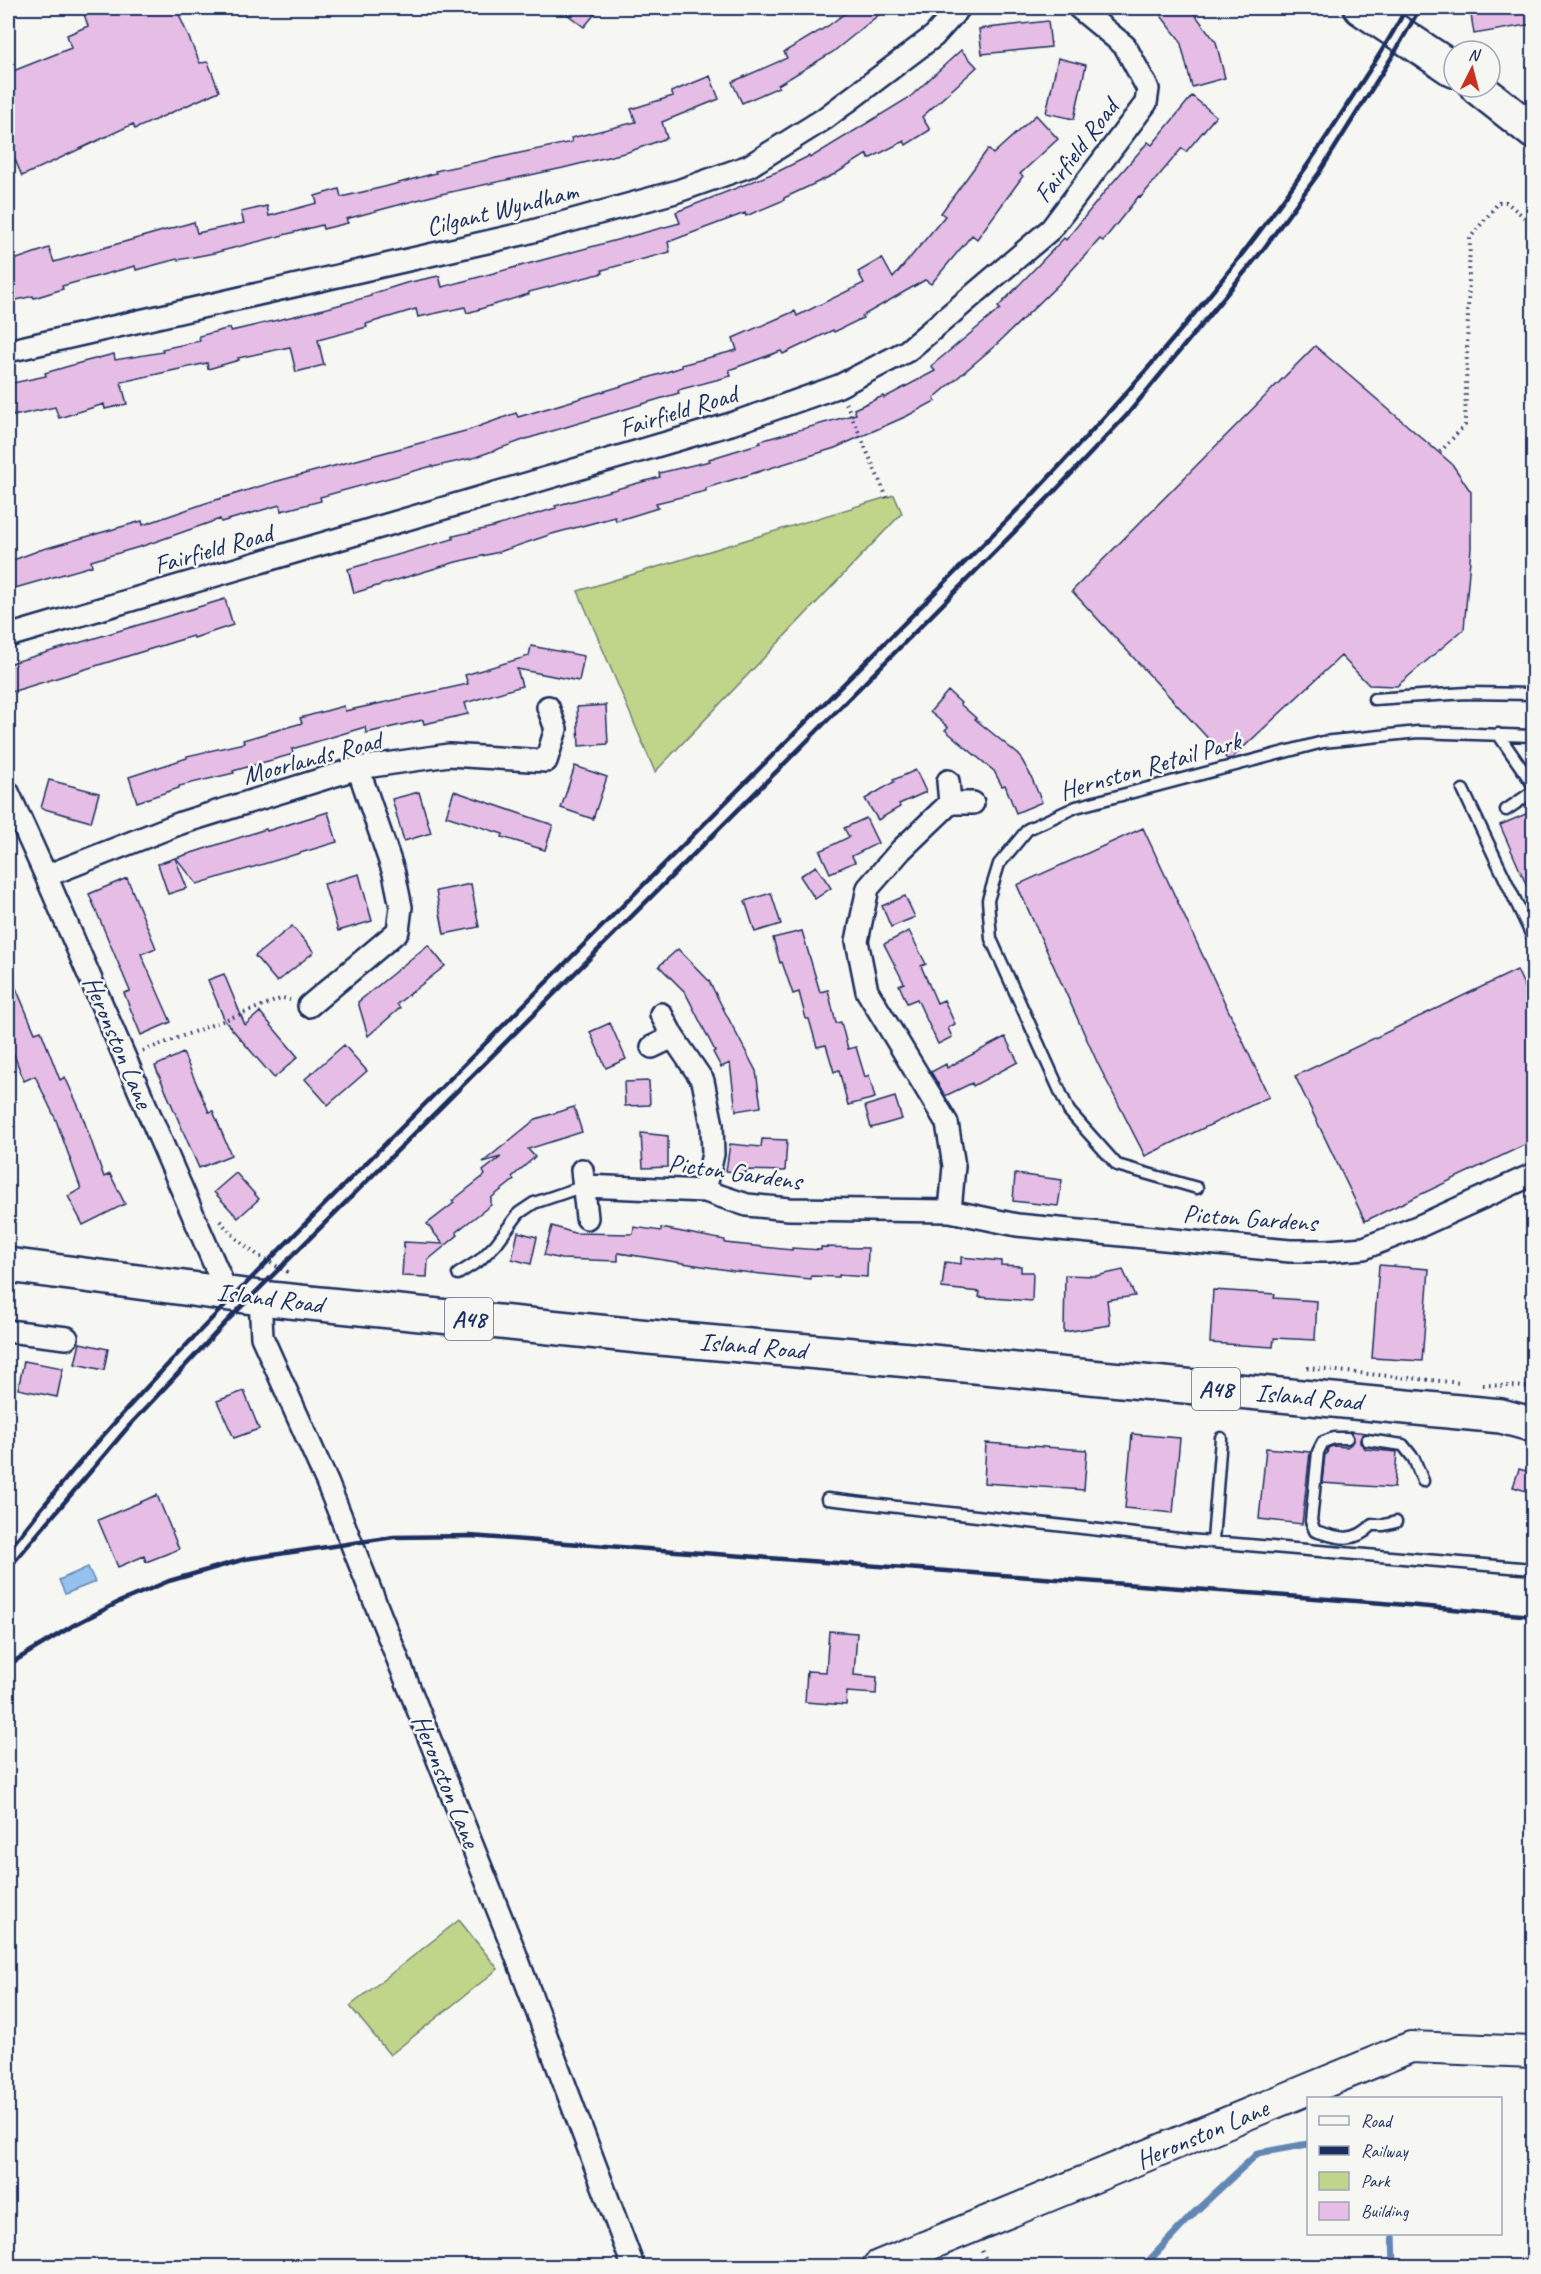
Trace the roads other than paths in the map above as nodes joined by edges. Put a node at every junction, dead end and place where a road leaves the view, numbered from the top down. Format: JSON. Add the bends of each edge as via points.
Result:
{"nodes":[{"id":1,"x":959,"y":8,"type":"edge"},
{"id":2,"x":1079,"y":8,"type":"edge"},
{"id":3,"x":1361,"y":8,"type":"edge"},
{"id":4,"x":1442,"y":62,"type":"edge"},
{"id":5,"x":1498,"y":99,"type":"edge"},
{"id":6,"x":1529,"y":117,"type":"edge"},
{"id":7,"x":8,"y":351,"type":"edge"},
{"id":8,"x":8,"y":636,"type":"edge"},
{"id":9,"x":1533,"y":694,"type":"edge"},
{"id":10,"x":1374,"y":699,"type":"dead end"},
{"id":11,"x":548,"y":707,"type":"dead end"},
{"id":12,"x":1498,"y":734,"type":"junction"},
{"id":13,"x":1533,"y":736,"type":"edge"},
{"id":14,"x":358,"y":768,"type":"junction"},
{"id":15,"x":948,"y":781,"type":"dead end"},
{"id":16,"x":1533,"y":788,"type":"edge"},
{"id":17,"x":1463,"y":790,"type":"dead end"},
{"id":18,"x":8,"y":792,"type":"edge"},
{"id":19,"x":950,"y":802,"type":"junction"},
{"id":20,"x":973,"y":803,"type":"dead end"},
{"id":21,"x":1506,"y":810,"type":"dead end"},
{"id":22,"x":46,"y":876,"type":"junction"},
{"id":23,"x":1533,"y":940,"type":"edge"},
{"id":24,"x":309,"y":1006,"type":"road end"},
{"id":25,"x":661,"y":1014,"type":"dead end"},
{"id":26,"x":673,"y":1037,"type":"junction"},
{"id":27,"x":652,"y":1047,"type":"dead end"},
{"id":28,"x":1533,"y":1174,"type":"edge"},
{"id":29,"x":583,"y":1178,"type":"junction"},
{"id":30,"x":1197,"y":1188,"type":"dead end"},
{"id":31,"x":705,"y":1191,"type":"junction"},
{"id":32,"x":950,"y":1210,"type":"junction"},
{"id":33,"x":587,"y":1218,"type":"dead end"},
{"id":34,"x":8,"y":1265,"type":"edge"},
{"id":35,"x":458,"y":1274,"type":"dead end"},
{"id":36,"x":227,"y":1293,"type":"junction"},
{"id":37,"x":261,"y":1298,"type":"junction"},
{"id":38,"x":8,"y":1331,"type":"edge"},
{"id":39,"x":67,"y":1338,"type":"dead end"},
{"id":40,"x":1533,"y":1410,"type":"edge"},
{"id":41,"x":1501,"y":1416,"type":"junction"},
{"id":42,"x":1533,"y":1425,"type":"edge"},
{"id":43,"x":1221,"y":1438,"type":"dead end"},
{"id":44,"x":1347,"y":1438,"type":"dead end"},
{"id":45,"x":1367,"y":1440,"type":"dead end"},
{"id":46,"x":1423,"y":1481,"type":"dead end"},
{"id":47,"x":827,"y":1499,"type":"dead end"},
{"id":48,"x":1396,"y":1522,"type":"dead end"},
{"id":49,"x":1213,"y":1541,"type":"junction"},
{"id":50,"x":1533,"y":1569,"type":"edge"},
{"id":51,"x":1533,"y":2052,"type":"edge"},
{"id":52,"x":633,"y":2266,"type":"edge"},
{"id":53,"x":878,"y":2266,"type":"edge"}],
"edges":[{"from":1,"to":7,"type":"street","name":"Cilgant Wyndham","via":[[934,36],[833,112],[748,166],[675,192],[522,234]]},
{"from":2,"to":8,"type":"street","name":"Fairfield Road","via":[[1125,46],[1148,89],[1146,103],[1051,229],[907,351],[839,386],[731,424]]},
{"from":3,"to":4,"type":"main road"},
{"from":5,"to":6,"type":"main road"},
{"from":9,"to":10,"type":"lane","via":[[1467,693]]},
{"from":11,"to":14,"type":"street","name":"Moorlands Road","via":[[556,729],[546,761],[449,755]]},
{"from":12,"to":13,"type":"lane","name":"Hernston Retail Park"},
{"from":12,"to":16,"type":"lane"},
{"from":12,"to":30,"type":"lane","name":"Hernston Retail Park","via":[[1418,732],[1323,742],[1076,807],[1028,829],[999,864],[988,900],[991,939],[1069,1111],[1117,1165]]},
{"from":14,"to":22,"type":"street","name":"Moorlands Road","via":[[181,823]]},
{"from":14,"to":24,"type":"street","via":[[394,873],[401,907],[398,931]]},
{"from":15,"to":19,"type":"street"},
{"from":16,"to":21,"type":"lane"},
{"from":17,"to":23,"type":"lane"},
{"from":18,"to":22,"type":"street","name":"Heronston Lane"},
{"from":19,"to":20,"type":"street"},
{"from":19,"to":32,"type":"street","via":[[868,888],[857,941],[867,991],[947,1123],[954,1166]]},
{"from":22,"to":36,"type":"street","name":"Heronston Lane"},
{"from":25,"to":26,"type":"street"},
{"from":26,"to":27,"type":"street"},
{"from":26,"to":31,"type":"street","via":[[703,1081],[713,1154]]},
{"from":28,"to":32,"type":"street","name":"Picton Gardens","via":[[1422,1226],[1364,1248],[1328,1251],[1290,1251],[1017,1225]]},
{"from":29,"to":31,"type":"street","name":"Picton Gardens"},
{"from":29,"to":33,"type":"street"},
{"from":29,"to":35,"type":"lane","via":[[519,1213],[480,1260]]},
{"from":31,"to":32,"type":"street","name":"Picton Gardens","via":[[747,1205],[789,1209]]},
{"from":34,"to":36,"type":"main road","name":"Island Road","number":"A48"},
{"from":36,"to":37,"type":"main road","name":"Island Road","number":"A48"},
{"from":37,"to":41,"type":"main road","name":"Island Road","number":"A48"},
{"from":37,"to":52,"type":"street","name":"Heronston Lane","via":[[262,1337],[327,1482],[514,1950]]},
{"from":38,"to":39,"type":"street"},
{"from":40,"to":41,"type":"main road","number":"A48"},
{"from":41,"to":42,"type":"main road","number":"A48"},
{"from":43,"to":49,"type":"lane"},
{"from":44,"to":48,"type":"lane","via":[[1323,1442],[1318,1452],[1311,1521],[1315,1531],[1353,1538],[1372,1525]]},
{"from":45,"to":46,"type":"lane","via":[[1403,1445]]},
{"from":47,"to":49,"type":"lane"},
{"from":49,"to":50,"type":"lane"},
{"from":51,"to":53,"type":"street","name":"Heronston Lane","via":[[1411,2047]]}]}
